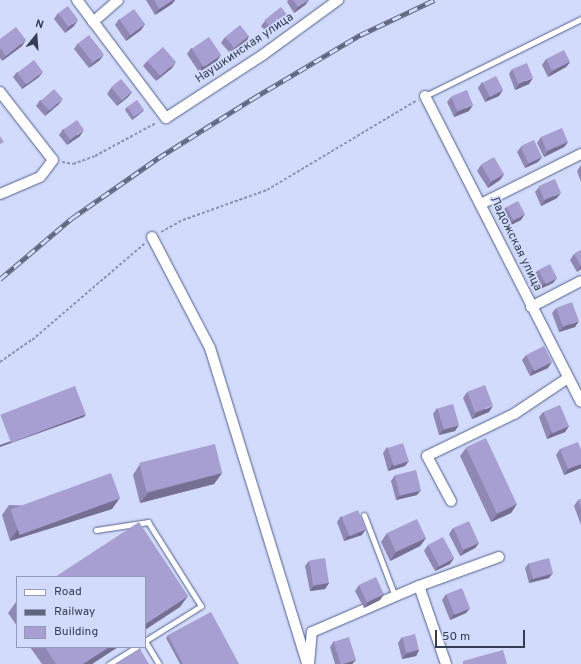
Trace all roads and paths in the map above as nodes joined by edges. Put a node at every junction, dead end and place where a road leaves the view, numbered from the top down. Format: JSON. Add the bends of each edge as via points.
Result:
{"nodes":[{"id":1,"x":77,"y":0,"type":"edge"},
{"id":2,"x":118,"y":0,"type":"edge"},
{"id":3,"x":338,"y":0,"type":"edge"},
{"id":4,"x":581,"y":19,"type":"edge"},
{"id":5,"x":93,"y":22,"type":"junction"},
{"id":6,"x":0,"y":92,"type":"edge"},
{"id":7,"x":425,"y":96,"type":"junction"},
{"id":8,"x":166,"y":118,"type":"junction"},
{"id":9,"x":581,"y":154,"type":"edge"},
{"id":10,"x":53,"y":160,"type":"junction"},
{"id":11,"x":0,"y":194,"type":"edge"},
{"id":12,"x":481,"y":204,"type":"junction"},
{"id":13,"x":152,"y":237,"type":"junction"},
{"id":14,"x":581,"y":281,"type":"edge"},
{"id":15,"x":531,"y":307,"type":"junction"},
{"id":16,"x":0,"y":362,"type":"edge"},
{"id":17,"x":568,"y":378,"type":"junction"},
{"id":18,"x":581,"y":402,"type":"edge"},
{"id":19,"x":451,"y":501,"type":"dead end"},
{"id":20,"x":364,"y":515,"type":"dead end"},
{"id":21,"x":96,"y":530,"type":"dead end"},
{"id":22,"x":499,"y":557,"type":"dead end"},
{"id":23,"x":419,"y":586,"type":"junction"},
{"id":24,"x":395,"y":596,"type":"junction"},
{"id":25,"x":146,"y":640,"type":"edge"},
{"id":26,"x":146,"y":643,"type":"edge"},
{"id":27,"x":134,"y":648,"type":"edge"},
{"id":28,"x":109,"y":664,"type":"edge"},
{"id":29,"x":159,"y":664,"type":"edge"},
{"id":30,"x":308,"y":664,"type":"edge"},
{"id":31,"x":446,"y":664,"type":"edge"}],
"edges":[{"from":1,"to":5,"type":"street"},
{"from":2,"to":5,"type":"street"},
{"from":3,"to":8,"type":"street","name":"Наушкинская улица","via":[[264,54]]},
{"from":4,"to":7,"type":"lane"},
{"from":5,"to":8,"type":"street"},
{"from":6,"to":10,"type":"street"},
{"from":7,"to":12,"type":"street","name":"Ладожская улица"},
{"from":7,"to":13,"type":"path","via":[[266,190],[183,220]]},
{"from":8,"to":10,"type":"path","via":[[95,156],[73,164]]},
{"from":9,"to":12,"type":"street"},
{"from":10,"to":11,"type":"street","via":[[40,177]]},
{"from":12,"to":15,"type":"street","name":"Ладожская улица"},
{"from":13,"to":16,"type":"path","via":[[32,340]]},
{"from":13,"to":30,"type":"street","via":[[210,348]]},
{"from":14,"to":15,"type":"street"},
{"from":15,"to":17,"type":"street","name":"Ладожская улица"},
{"from":17,"to":18,"type":"street","name":"Ладожская улица"},
{"from":17,"to":19,"type":"street","via":[[514,414],[427,456]]},
{"from":20,"to":24,"type":"lane"},
{"from":21,"to":25,"type":"lane","via":[[148,522],[201,606]]},
{"from":22,"to":23,"type":"street"},
{"from":23,"to":24,"type":"street"},
{"from":23,"to":31,"type":"street"},
{"from":24,"to":30,"type":"street","via":[[312,632]]},
{"from":26,"to":29,"type":"lane"},
{"from":27,"to":28,"type":"lane"}]}
